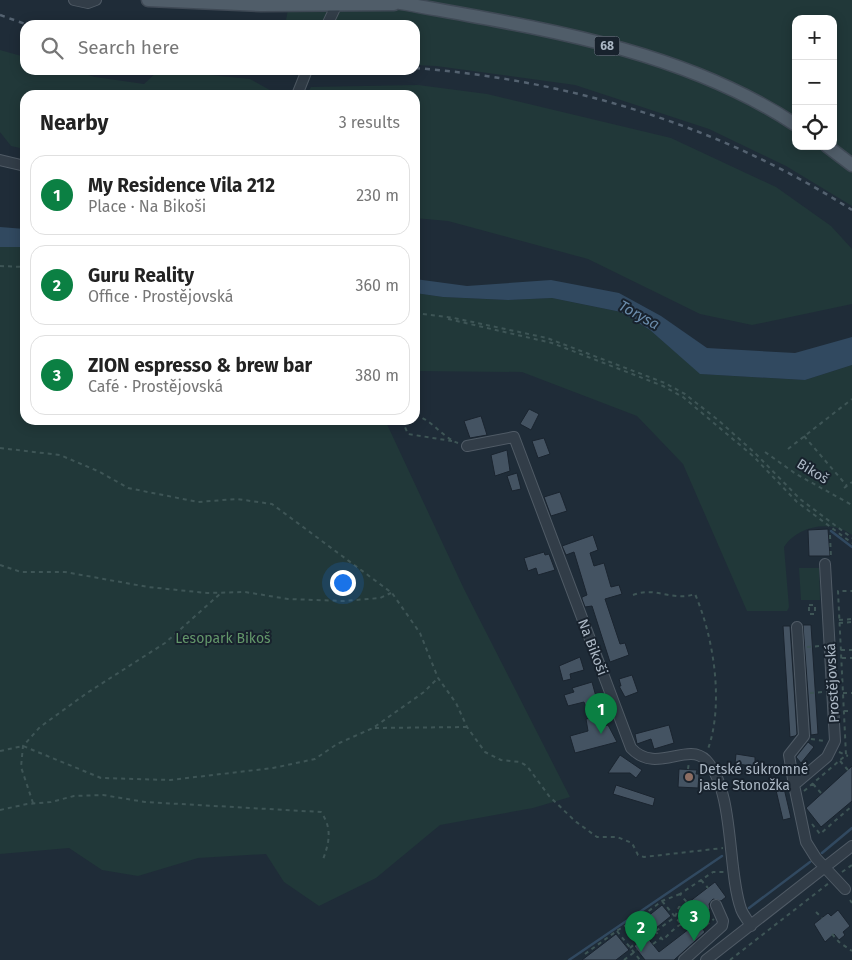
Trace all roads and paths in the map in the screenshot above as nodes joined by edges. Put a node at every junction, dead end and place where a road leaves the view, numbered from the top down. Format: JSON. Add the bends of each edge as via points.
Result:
{"nodes":[{"id":1,"x":74,"y":0,"type":"edge"},
{"id":2,"x":96,"y":0,"type":"edge"},
{"id":3,"x":148,"y":0,"type":"edge"},
{"id":4,"x":385,"y":0,"type":"edge"},
{"id":5,"x":190,"y":2,"type":"edge"},
{"id":6,"x":337,"y":4,"type":"junction"},
{"id":7,"x":406,"y":4,"type":"junction"},
{"id":8,"x":329,"y":20,"type":"edge"},
{"id":9,"x":305,"y":75,"type":"edge"},
{"id":10,"x":299,"y":90,"type":"edge"},
{"id":11,"x":792,"y":123,"type":"edge"},
{"id":12,"x":832,"y":150,"type":"edge"},
{"id":13,"x":0,"y":160,"type":"edge"},
{"id":14,"x":20,"y":165,"type":"edge"},
{"id":15,"x":852,"y":165,"type":"edge"},
{"id":16,"x":0,"y":266,"type":"edge"},
{"id":17,"x":20,"y":267,"type":"edge"},
{"id":18,"x":420,"y":314,"type":"edge"},
{"id":19,"x":446,"y":318,"type":"junction"},
{"id":20,"x":852,"y":399,"type":"edge"},
{"id":21,"x":420,"y":417,"type":"edge"},
{"id":22,"x":406,"y":425,"type":"edge"},
{"id":23,"x":804,"y":436,"type":"junction"},
{"id":24,"x":467,"y":446,"type":"dead end"},
{"id":25,"x":0,"y":448,"type":"edge"},
{"id":26,"x":788,"y":449,"type":"dead end"},
{"id":27,"x":765,"y":452,"type":"dead end"},
{"id":28,"x":852,"y":482,"type":"edge"},
{"id":29,"x":852,"y":505,"type":"edge"},
{"id":30,"x":830,"y":534,"type":"dead end"},
{"id":31,"x":852,"y":538,"type":"edge"},
{"id":32,"x":852,"y":543,"type":"edge"},
{"id":33,"x":0,"y":565,"type":"edge"},
{"id":34,"x":825,"y":567,"type":"joint"},
{"id":35,"x":222,"y":592,"type":"junction"},
{"id":36,"x":392,"y":593,"type":"junction"},
{"id":37,"x":633,"y":595,"type":"dead end"},
{"id":38,"x":839,"y":621,"type":"dead end"},
{"id":39,"x":852,"y":621,"type":"edge"},
{"id":40,"x":797,"y":627,"type":"dead end"},
{"id":41,"x":841,"y":650,"type":"dead end"},
{"id":42,"x":852,"y":650,"type":"edge"},
{"id":43,"x":841,"y":658,"type":"dead end"},
{"id":44,"x":852,"y":658,"type":"edge"},
{"id":45,"x":438,"y":678,"type":"junction"},
{"id":46,"x":843,"y":693,"type":"dead end"},
{"id":47,"x":852,"y":693,"type":"edge"},
{"id":48,"x":844,"y":711,"type":"dead end"},
{"id":49,"x":852,"y":711,"type":"edge"},
{"id":50,"x":467,"y":727,"type":"junction"},
{"id":51,"x":373,"y":728,"type":"junction"},
{"id":52,"x":852,"y":745,"type":"edge"},
{"id":53,"x":23,"y":746,"type":"junction"},
{"id":54,"x":846,"y":746,"type":"dead end"},
{"id":55,"x":0,"y":751,"type":"edge"},
{"id":56,"x":704,"y":758,"type":"junction"},
{"id":57,"x":840,"y":761,"type":"dead end"},
{"id":58,"x":848,"y":770,"type":"dead end"},
{"id":59,"x":813,"y":784,"type":"dead end"},
{"id":60,"x":794,"y":785,"type":"junction"},
{"id":61,"x":821,"y":793,"type":"dead end"},
{"id":62,"x":33,"y":803,"type":"junction"},
{"id":63,"x":847,"y":806,"type":"dead end"},
{"id":64,"x":852,"y":806,"type":"edge"},
{"id":65,"x":849,"y":808,"type":"junction"},
{"id":66,"x":0,"y":810,"type":"edge"},
{"id":67,"x":832,"y":818,"type":"dead end"},
{"id":68,"x":809,"y":820,"type":"dead end"},
{"id":69,"x":834,"y":821,"type":"junction"},
{"id":70,"x":852,"y":846,"type":"edge"},
{"id":71,"x":732,"y":847,"type":"junction"},
{"id":72,"x":322,"y":862,"type":"dead end"},
{"id":73,"x":852,"y":865,"type":"edge"},
{"id":74,"x":824,"y":868,"type":"junction"},
{"id":75,"x":835,"y":878,"type":"junction"},
{"id":76,"x":701,"y":880,"type":"junction"},
{"id":77,"x":736,"y":881,"type":"junction"},
{"id":78,"x":708,"y":888,"type":"dead end"},
{"id":79,"x":845,"y":889,"type":"dead end"},
{"id":80,"x":680,"y":894,"type":"junction"},
{"id":81,"x":662,"y":901,"type":"junction"},
{"id":82,"x":690,"y":905,"type":"junction"},
{"id":83,"x":713,"y":908,"type":"joint"},
{"id":84,"x":816,"y":912,"type":"dead end"},
{"id":85,"x":696,"y":913,"type":"junction"},
{"id":86,"x":642,"y":916,"type":"junction"},
{"id":87,"x":675,"y":916,"type":"junction"},
{"id":88,"x":701,"y":918,"type":"junction"},
{"id":89,"x":715,"y":918,"type":"dead end"},
{"id":90,"x":761,"y":918,"type":"junction"},
{"id":91,"x":822,"y":918,"type":"dead end"},
{"id":92,"x":636,"y":920,"type":"junction"},
{"id":93,"x":682,"y":924,"type":"junction"},
{"id":94,"x":706,"y":925,"type":"junction"},
{"id":95,"x":750,"y":926,"type":"junction"},
{"id":96,"x":653,"y":928,"type":"junction"},
{"id":97,"x":770,"y":929,"type":"junction"},
{"id":98,"x":686,"y":930,"type":"dead end"},
{"id":99,"x":713,"y":930,"type":"junction"},
{"id":100,"x":617,"y":931,"type":"junction"},
{"id":101,"x":656,"y":931,"type":"junction"},
{"id":102,"x":647,"y":933,"type":"junction"},
{"id":103,"x":832,"y":934,"type":"dead end"},
{"id":104,"x":661,"y":938,"type":"junction"},
{"id":105,"x":653,"y":944,"type":"dead end"},
{"id":106,"x":727,"y":944,"type":"junction"},
{"id":107,"x":630,"y":948,"type":"junction"},
{"id":108,"x":637,"y":950,"type":"dead end"},
{"id":109,"x":852,"y":950,"type":"edge"},
{"id":110,"x":634,"y":953,"type":"junction"},
{"id":111,"x":585,"y":954,"type":"dead end"},
{"id":112,"x":624,"y":954,"type":"dead end"},
{"id":113,"x":642,"y":956,"type":"dead end"},
{"id":114,"x":626,"y":959,"type":"edge"},
{"id":115,"x":640,"y":959,"type":"edge"},
{"id":116,"x":684,"y":960,"type":"edge"},
{"id":117,"x":706,"y":960,"type":"edge"},
{"id":118,"x":730,"y":960,"type":"edge"}],
"edges":[{"from":1,"to":2,"type":"street","via":[[88,3]]},
{"from":3,"to":5,"type":"main road","number":"68"},
{"from":4,"to":7,"type":"main road","number":"68"},
{"from":5,"to":6,"type":"main road","number":"68"},
{"from":6,"to":7,"type":"main road","number":"68"},
{"from":6,"to":8,"type":"street"},
{"from":7,"to":11,"type":"main road","number":"68","via":[[528,25],[634,54],[748,97]]},
{"from":9,"to":10,"type":"street"},
{"from":12,"to":15,"type":"main road"},
{"from":13,"to":14,"type":"street"},
{"from":16,"to":17,"type":"path"},
{"from":18,"to":19,"type":"path"},
{"from":19,"to":31,"type":"path","via":[[547,338],[665,383],[685,394],[755,453],[800,499]]},
{"from":19,"to":32,"type":"path","via":[[552,343],[676,393],[745,450],[797,502]]},
{"from":20,"to":23,"type":"path"},
{"from":21,"to":22,"type":"path","via":[[430,420],[454,441],[408,434]]},
{"from":23,"to":26,"type":"path"},
{"from":23,"to":28,"type":"path","via":[[846,487]]},
{"from":24,"to":56,"type":"street","name":"Na Bikoši","via":[[514,437],[631,748],[640,757],[652,760],[690,754]]},
{"from":25,"to":36,"type":"path","via":[[60,455],[128,488],[198,502],[237,499],[272,504]]},
{"from":27,"to":29,"type":"path","name":"Bikoš","via":[[796,474]]},
{"from":30,"to":34,"type":"path","via":[[831,562]]},
{"from":33,"to":35,"type":"path","via":[[21,572],[65,572],[148,587]]},
{"from":34,"to":60,"type":"street","name":"Prostějovská","via":[[835,741],[826,757]]},
{"from":35,"to":36,"type":"path","via":[[344,601],[380,598]]},
{"from":35,"to":53,"type":"path","via":[[165,643],[40,727]]},
{"from":36,"to":45,"type":"path","via":[[420,633]]},
{"from":37,"to":56,"type":"path","via":[[644,591],[684,598],[695,594],[705,617],[711,647],[717,717]]},
{"from":38,"to":39,"type":"path"},
{"from":40,"to":60,"type":"street","via":[[804,736],[789,755]]},
{"from":41,"to":42,"type":"path"},
{"from":43,"to":44,"type":"path"},
{"from":45,"to":50,"type":"path","via":[[456,703]]},
{"from":45,"to":51,"type":"path","via":[[424,692]]},
{"from":46,"to":47,"type":"path"},
{"from":48,"to":49,"type":"path"},
{"from":50,"to":51,"type":"path"},
{"from":50,"to":71,"type":"path","via":[[485,752],[501,760],[527,766],[549,796],[574,821],[597,837],[617,837],[632,843],[638,855],[644,857]]},
{"from":51,"to":53,"type":"path","via":[[337,744],[315,759],[228,775],[170,780],[101,778]]},
{"from":52,"to":54,"type":"path"},
{"from":53,"to":55,"type":"path"},
{"from":53,"to":62,"type":"path","via":[[21,767]]},
{"from":56,"to":71,"type":"street","via":[[718,783]]},
{"from":57,"to":58,"type":"path"},
{"from":59,"to":61,"type":"path"},
{"from":60,"to":74,"type":"street","via":[[806,842]]},
{"from":62,"to":66,"type":"path"},
{"from":62,"to":72,"type":"path","via":[[103,795],[145,802],[321,812],[328,822],[329,836]]},
{"from":63,"to":65,"type":"path"},
{"from":64,"to":65,"type":"path"},
{"from":65,"to":69,"type":"path"},
{"from":67,"to":69,"type":"path"},
{"from":68,"to":69,"type":"path","via":[[820,834]]},
{"from":70,"to":74,"type":"street"},
{"from":71,"to":77,"type":"street"},
{"from":73,"to":75,"type":"path"},
{"from":74,"to":75,"type":"street"},
{"from":74,"to":90,"type":"street"},
{"from":75,"to":79,"type":"street"},
{"from":75,"to":97,"type":"path"},
{"from":76,"to":77,"type":"path","via":[[718,870]]},
{"from":76,"to":78,"type":"path"},
{"from":76,"to":80,"type":"path"},
{"from":77,"to":95,"type":"street","via":[[741,909]]},
{"from":80,"to":81,"type":"path"},
{"from":80,"to":82,"type":"path"},
{"from":81,"to":86,"type":"path"},
{"from":81,"to":87,"type":"path"},
{"from":82,"to":85,"type":"path"},
{"from":82,"to":87,"type":"path","via":[[679,907]]},
{"from":83,"to":88,"type":"path"},
{"from":83,"to":99,"type":"street","via":[[723,921]]},
{"from":84,"to":91,"type":"path"},
{"from":85,"to":88,"type":"path"},
{"from":85,"to":93,"type":"path","via":[[692,922]]},
{"from":86,"to":92,"type":"path"},
{"from":86,"to":96,"type":"path"},
{"from":87,"to":93,"type":"path"},
{"from":87,"to":101,"type":"path"},
{"from":88,"to":94,"type":"path"},
{"from":89,"to":94,"type":"path"},
{"from":90,"to":95,"type":"street"},
{"from":90,"to":97,"type":"path"},
{"from":92,"to":100,"type":"path"},
{"from":92,"to":102,"type":"path"},
{"from":93,"to":98,"type":"path"},
{"from":93,"to":104,"type":"path","via":[[663,940]]},
{"from":94,"to":99,"type":"path"},
{"from":95,"to":106,"type":"street"},
{"from":96,"to":101,"type":"path"},
{"from":96,"to":102,"type":"path"},
{"from":97,"to":118,"type":"path"},
{"from":99,"to":106,"type":"street"},
{"from":99,"to":116,"type":"street"},
{"from":100,"to":107,"type":"path"},
{"from":100,"to":111,"type":"path"},
{"from":101,"to":104,"type":"path"},
{"from":102,"to":107,"type":"path"},
{"from":103,"to":109,"type":"path"},
{"from":104,"to":105,"type":"path"},
{"from":106,"to":117,"type":"street"},
{"from":107,"to":110,"type":"path"},
{"from":108,"to":110,"type":"path"},
{"from":110,"to":114,"type":"path"},
{"from":110,"to":115,"type":"path"},
{"from":112,"to":114,"type":"path"},
{"from":113,"to":115,"type":"path"}]}
